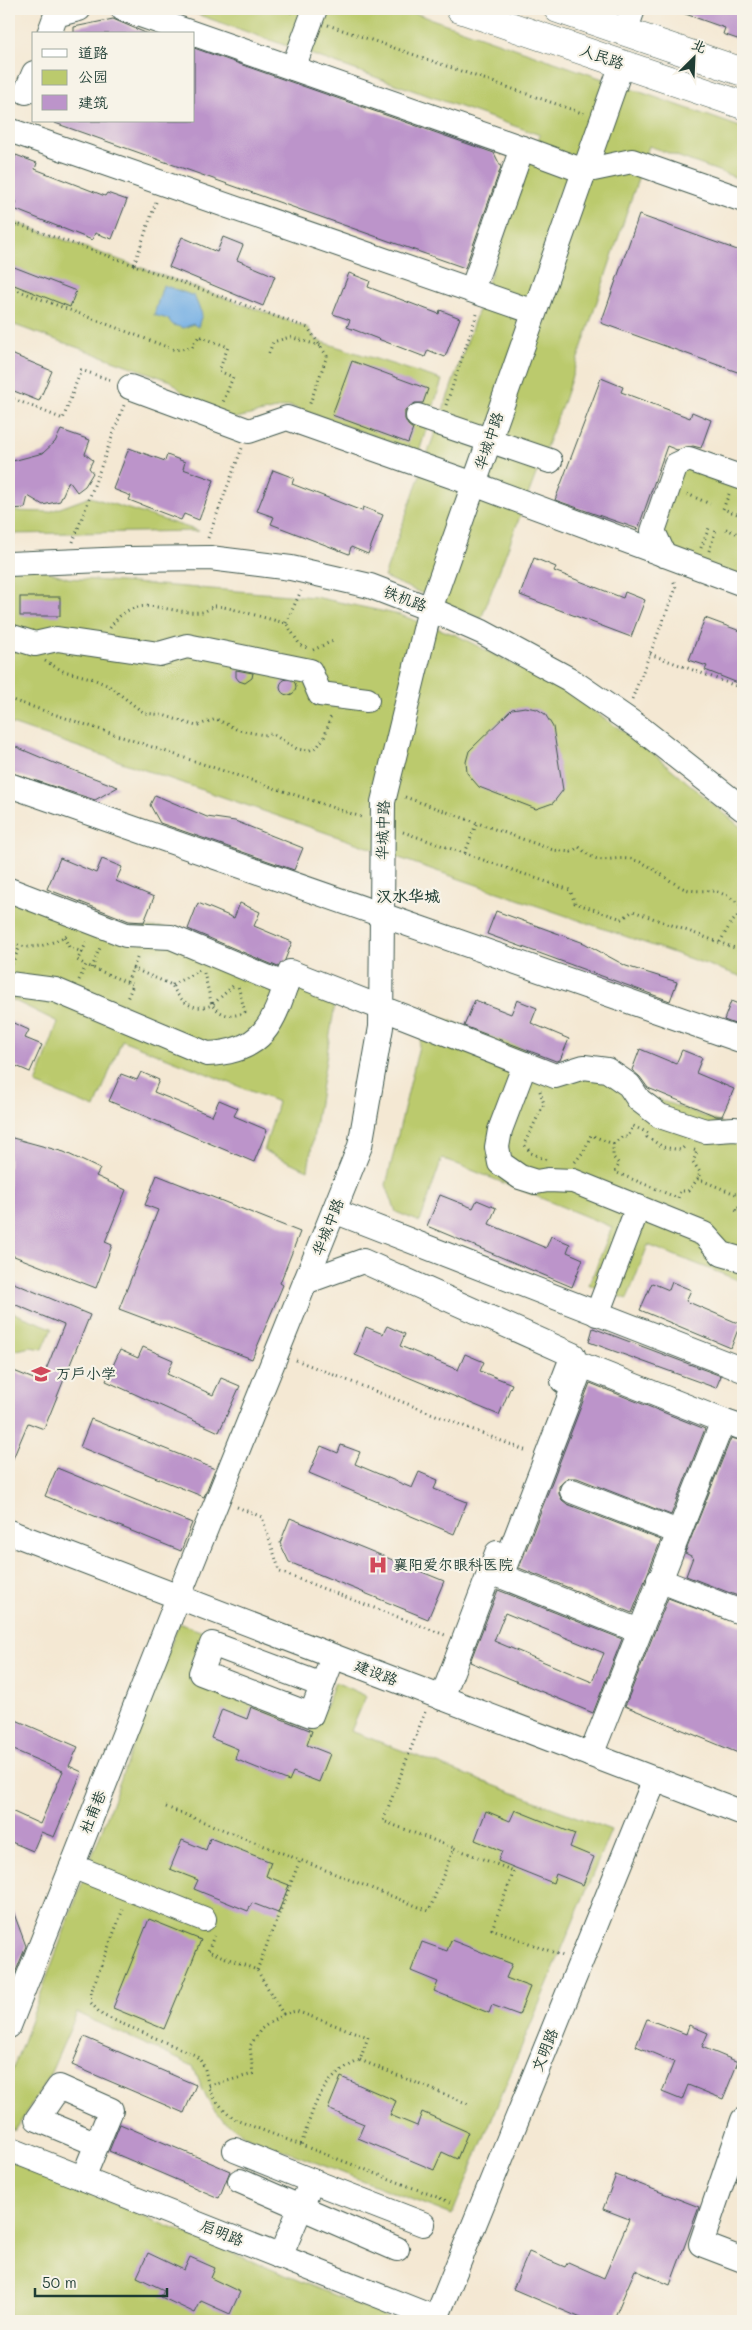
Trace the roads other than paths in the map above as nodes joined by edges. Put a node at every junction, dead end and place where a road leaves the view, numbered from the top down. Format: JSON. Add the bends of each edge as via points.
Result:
{"nodes":[{"id":1,"x":79,"y":9,"type":"edge"},
{"id":2,"x":123,"y":9,"type":"edge"},
{"id":3,"x":460,"y":9,"type":"edge"},
{"id":4,"x":558,"y":9,"type":"edge"},
{"id":5,"x":313,"y":14,"type":"edge"},
{"id":6,"x":629,"y":20,"type":"edge"},
{"id":7,"x":49,"y":32,"type":"edge"},
{"id":8,"x":189,"y":32,"type":"edge"},
{"id":9,"x":195,"y":34,"type":"edge"},
{"id":10,"x":622,"y":64,"type":"junction"},
{"id":11,"x":293,"y":68,"type":"junction"},
{"id":12,"x":743,"y":72,"type":"edge"},
{"id":13,"x":743,"y":105,"type":"edge"},
{"id":14,"x":9,"y":130,"type":"edge"},
{"id":15,"x":522,"y":148,"type":"junction"},
{"id":16,"x":584,"y":171,"type":"junction"},
{"id":17,"x":743,"y":200,"type":"edge"},
{"id":18,"x":478,"y":292,"type":"junction"},
{"id":19,"x":534,"y":312,"type":"junction"},
{"id":20,"x":130,"y":387,"type":"road end"},
{"id":21,"x":429,"y":420,"type":"road end"},
{"id":22,"x":489,"y":441,"type":"junction"},
{"id":23,"x":550,"y":461,"type":"dead end"},
{"id":24,"x":740,"y":476,"type":"edge"},
{"id":25,"x":474,"y":484,"type":"junction"},
{"id":26,"x":664,"y":555,"type":"junction"},
{"id":27,"x":9,"y":564,"type":"edge"},
{"id":28,"x":743,"y":584,"type":"edge"},
{"id":29,"x":430,"y":608,"type":"junction"},
{"id":30,"x":9,"y":636,"type":"edge"},
{"id":31,"x":367,"y":700,"type":"dead end"},
{"id":32,"x":9,"y":785,"type":"edge"},
{"id":33,"x":743,"y":810,"type":"edge"},
{"id":34,"x":9,"y":890,"type":"edge"},
{"id":35,"x":381,"y":914,"type":"junction"},
{"id":36,"x":9,"y":984,"type":"edge"},
{"id":37,"x":286,"y":985,"type":"junction"},
{"id":38,"x":381,"y":1006,"type":"junction"},
{"id":39,"x":743,"y":1041,"type":"edge"},
{"id":40,"x":525,"y":1064,"type":"junction"},
{"id":41,"x":743,"y":1130,"type":"edge"},
{"id":42,"x":638,"y":1208,"type":"junction"},
{"id":43,"x":334,"y":1211,"type":"junction"},
{"id":44,"x":743,"y":1260,"type":"edge"},
{"id":45,"x":305,"y":1282,"type":"junction"},
{"id":46,"x":597,"y":1314,"type":"junction"},
{"id":47,"x":743,"y":1370,"type":"edge"},
{"id":48,"x":733,"y":1424,"type":"edge"},
{"id":49,"x":572,"y":1491,"type":"dead end"},
{"id":50,"x":9,"y":1532,"type":"edge"},
{"id":51,"x":678,"y":1532,"type":"junction"},
{"id":52,"x":659,"y":1580,"type":"junction"},
{"id":53,"x":178,"y":1598,"type":"junction"},
{"id":54,"x":743,"y":1613,"type":"edge"},
{"id":55,"x":639,"y":1631,"type":"junction"},
{"id":56,"x":333,"y":1657,"type":"junction"},
{"id":57,"x":322,"y":1685,"type":"dead end"},
{"id":58,"x":437,"y":1696,"type":"junction"},
{"id":59,"x":591,"y":1755,"type":"junction"},
{"id":60,"x":655,"y":1779,"type":"junction"},
{"id":61,"x":743,"y":1813,"type":"edge"},
{"id":62,"x":72,"y":1866,"type":"junction"},
{"id":63,"x":204,"y":1919,"type":"road end"},
{"id":64,"x":9,"y":2026,"type":"edge"},
{"id":65,"x":743,"y":2120,"type":"edge"},
{"id":66,"x":97,"y":2144,"type":"dead end"},
{"id":67,"x":9,"y":2149,"type":"edge"},
{"id":68,"x":235,"y":2150,"type":"dead end"},
{"id":69,"x":82,"y":2178,"type":"junction"},
{"id":70,"x":240,"y":2181,"type":"dead end"},
{"id":71,"x":312,"y":2181,"type":"junction"},
{"id":72,"x":301,"y":2206,"type":"junction"},
{"id":73,"x":423,"y":2224,"type":"dead end"},
{"id":74,"x":397,"y":2249,"type":"dead end"},
{"id":75,"x":280,"y":2257,"type":"junction"},
{"id":76,"x":743,"y":2260,"type":"edge"},
{"id":77,"x":435,"y":2320,"type":"edge"}],
"edges":[{"from":1,"to":7,"type":"street","via":[[56,15]]},
{"from":2,"to":8,"type":"street"},
{"from":3,"to":10,"type":"main road","name":"人民路"},
{"from":4,"to":6,"type":"main road","name":"人民路"},
{"from":5,"to":11,"type":"street"},
{"from":6,"to":12,"type":"main road","name":"人民路"},
{"from":9,"to":11,"type":"street"},
{"from":10,"to":13,"type":"main road","name":"人民路"},
{"from":10,"to":16,"type":"street","name":"华城中路"},
{"from":11,"to":15,"type":"street"},
{"from":14,"to":18,"type":"street"},
{"from":15,"to":16,"type":"street"},
{"from":15,"to":18,"type":"street"},
{"from":16,"to":17,"type":"street","via":[[632,161]]},
{"from":16,"to":19,"type":"street","name":"华城中路"},
{"from":18,"to":19,"type":"street"},
{"from":19,"to":22,"type":"street","name":"华城中路"},
{"from":20,"to":25,"type":"street","via":[[249,431],[286,418]]},
{"from":21,"to":22,"type":"street"},
{"from":22,"to":23,"type":"street"},
{"from":22,"to":25,"type":"street","name":"华城中路"},
{"from":24,"to":26,"type":"street","via":[[689,459],[676,465],[653,531]]},
{"from":25,"to":26,"type":"street"},
{"from":25,"to":29,"type":"street","name":"华城中路"},
{"from":26,"to":28,"type":"street"},
{"from":27,"to":29,"type":"street","name":"铁机路","via":[[200,558],[310,572],[370,586]]},
{"from":29,"to":33,"type":"street","name":"铁机路","via":[[569,679],[625,718]]},
{"from":29,"to":35,"type":"street","name":"华城中路","via":[[382,802]]},
{"from":30,"to":31,"type":"street","via":[[35,644],[57,639],[159,654],[188,646],[310,670],[320,694]]},
{"from":32,"to":35,"type":"street"},
{"from":34,"to":37,"type":"street","via":[[126,935],[171,937]]},
{"from":35,"to":38,"type":"street","name":"华城中路"},
{"from":35,"to":39,"type":"street"},
{"from":36,"to":37,"type":"street","via":[[55,990],[207,1054],[229,1053],[250,1044],[264,1033]]},
{"from":37,"to":38,"type":"street","via":[[290,972]]},
{"from":38,"to":40,"type":"street"},
{"from":38,"to":43,"type":"street","name":"华城中路","via":[[381,1027],[360,1146]]},
{"from":40,"to":41,"type":"street","via":[[555,1076],[584,1067],[607,1070],[660,1116],[705,1131]]},
{"from":40,"to":42,"type":"street","via":[[500,1130],[497,1147],[500,1163],[520,1177],[536,1182],[574,1181]]},
{"from":42,"to":44,"type":"street","via":[[704,1234],[722,1254]]},
{"from":42,"to":46,"type":"street"},
{"from":43,"to":45,"type":"street","name":"华城中路"},
{"from":43,"to":46,"type":"street"},
{"from":45,"to":53,"type":"street","name":"华城中路"},
{"from":45,"to":58,"type":"street","via":[[363,1262],[573,1355],[463,1642]]},
{"from":46,"to":47,"type":"street"},
{"from":48,"to":51,"type":"street"},
{"from":48,"to":55,"type":"street","via":[[582,1366],[501,1576]]},
{"from":49,"to":51,"type":"street"},
{"from":50,"to":53,"type":"street","name":"建设路"},
{"from":51,"to":52,"type":"street"},
{"from":52,"to":54,"type":"street"},
{"from":52,"to":55,"type":"street"},
{"from":53,"to":56,"type":"street","name":"建设路"},
{"from":53,"to":62,"type":"street","name":"杜甫巷"},
{"from":55,"to":59,"type":"street"},
{"from":56,"to":57,"type":"street"},
{"from":56,"to":58,"type":"street","name":"建设路"},
{"from":58,"to":59,"type":"street","name":"建设路"},
{"from":59,"to":60,"type":"street","name":"建设路"},
{"from":60,"to":61,"type":"street","name":"建设路"},
{"from":60,"to":77,"type":"street","name":"文明路"},
{"from":62,"to":63,"type":"street"},
{"from":62,"to":64,"type":"street","name":"杜甫巷"},
{"from":65,"to":76,"type":"street","via":[[701,2244]]},
{"from":66,"to":69,"type":"street"},
{"from":67,"to":69,"type":"street","name":"启明路"},
{"from":68,"to":71,"type":"street"},
{"from":69,"to":75,"type":"street","name":"启明路"},
{"from":70,"to":72,"type":"street"},
{"from":71,"to":72,"type":"street"},
{"from":71,"to":73,"type":"street"},
{"from":72,"to":74,"type":"street"},
{"from":72,"to":75,"type":"street"},
{"from":75,"to":77,"type":"street","name":"启明路"}]}
